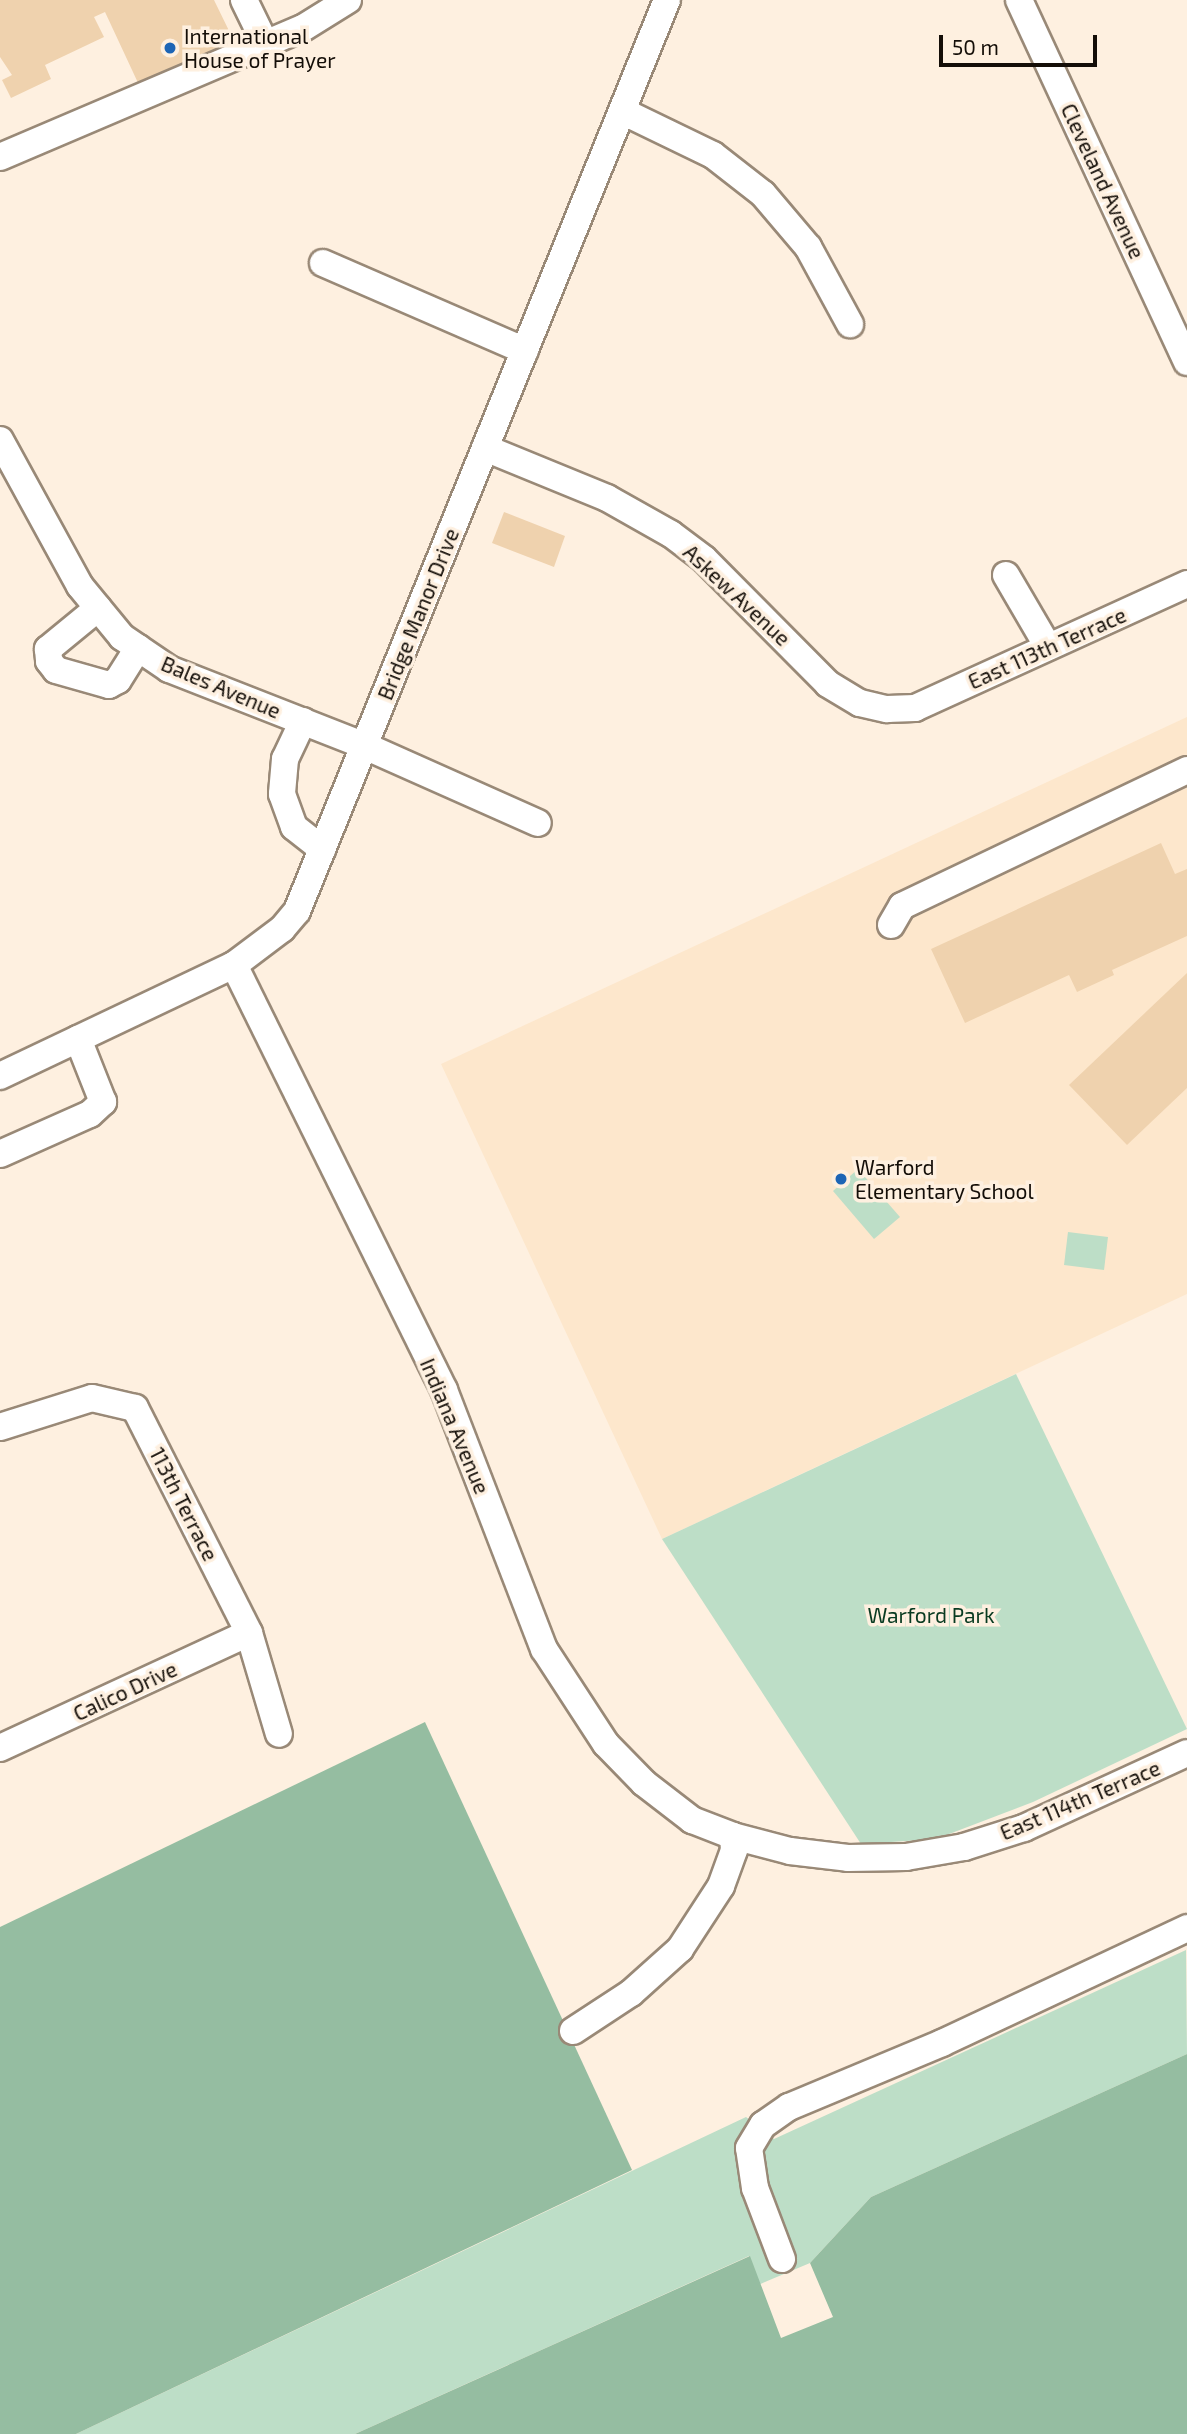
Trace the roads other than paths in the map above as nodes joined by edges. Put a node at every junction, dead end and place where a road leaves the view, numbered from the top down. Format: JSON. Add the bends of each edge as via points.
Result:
{"nodes":[{"id":1,"x":244,"y":0,"type":"edge"},
{"id":2,"x":348,"y":0,"type":"edge"},
{"id":3,"x":667,"y":0,"type":"edge"},
{"id":4,"x":1019,"y":0,"type":"edge"},
{"id":5,"x":265,"y":43,"type":"junction"},
{"id":6,"x":622,"y":111,"type":"junction"},
{"id":7,"x":0,"y":158,"type":"edge"},
{"id":8,"x":323,"y":263,"type":"dead end"},
{"id":9,"x":850,"y":324,"type":"dead end"},
{"id":10,"x":524,"y":351,"type":"junction"},
{"id":11,"x":1187,"y":362,"type":"edge"},
{"id":12,"x":0,"y":440,"type":"edge"},
{"id":13,"x":485,"y":448,"type":"junction"},
{"id":14,"x":1006,"y":575,"type":"dead end"},
{"id":15,"x":1187,"y":584,"type":"edge"},
{"id":16,"x":98,"y":608,"type":"junction"},
{"id":17,"x":1048,"y":647,"type":"junction"},
{"id":18,"x":138,"y":648,"type":"junction"},
{"id":19,"x":906,"y":708,"type":"joint"},
{"id":20,"x":303,"y":721,"type":"junction"},
{"id":21,"x":365,"y":746,"type":"junction"},
{"id":22,"x":1187,"y":770,"type":"edge"},
{"id":23,"x":538,"y":823,"type":"dead end"},
{"id":24,"x":322,"y":849,"type":"junction"},
{"id":25,"x":891,"y":925,"type":"dead end"},
{"id":26,"x":234,"y":965,"type":"junction"},
{"id":27,"x":78,"y":1039,"type":"junction"},
{"id":28,"x":0,"y":1076,"type":"edge"},
{"id":29,"x":0,"y":1154,"type":"edge"},
{"id":30,"x":0,"y":1427,"type":"edge"},
{"id":31,"x":249,"y":1633,"type":"junction"},
{"id":32,"x":279,"y":1734,"type":"dead end"},
{"id":33,"x":0,"y":1748,"type":"edge"},
{"id":34,"x":1187,"y":1753,"type":"edge"},
{"id":35,"x":733,"y":1836,"type":"junction"},
{"id":36,"x":1187,"y":1928,"type":"edge"},
{"id":37,"x":573,"y":2031,"type":"dead end"},
{"id":38,"x":782,"y":2259,"type":"dead end"}],
"edges":[{"from":1,"to":5,"type":"street"},
{"from":2,"to":5,"type":"street","via":[[303,28]]},
{"from":3,"to":6,"type":"street","name":"Bridge Manor Drive"},
{"from":4,"to":11,"type":"street","name":"Cleveland Avenue"},
{"from":5,"to":7,"type":"street"},
{"from":6,"to":9,"type":"street","via":[[713,155],[763,194],[808,247]]},
{"from":6,"to":10,"type":"street","name":"Bridge Manor Drive"},
{"from":8,"to":10,"type":"street"},
{"from":10,"to":13,"type":"street","name":"Bridge Manor Drive"},
{"from":12,"to":16,"type":"street","name":"Bales Avenue","via":[[80,586]]},
{"from":13,"to":19,"type":"street","name":"Askew Avenue","via":[[607,498],[671,534],[704,559],[828,684],[860,702]]},
{"from":13,"to":21,"type":"street","name":"Bridge Manor Drive"},
{"from":14,"to":17,"type":"street"},
{"from":15,"to":17,"type":"street","name":"East 113th Terrace"},
{"from":16,"to":18,"type":"street","name":"Bales Avenue","via":[[122,637]]},
{"from":16,"to":18,"type":"street","via":[[48,649],[49,662],[57,670],[109,685],[118,680]]},
{"from":17,"to":19,"type":"street","name":"East 113th Terrace"},
{"from":18,"to":20,"type":"street","name":"Bales Avenue","via":[[169,669]]},
{"from":20,"to":21,"type":"street","name":"Bales Avenue"},
{"from":20,"to":24,"type":"street","via":[[285,759],[282,794],[294,827]]},
{"from":21,"to":23,"type":"street","name":"Bales Avenue"},
{"from":21,"to":24,"type":"street","name":"Bridge Manor Drive"},
{"from":22,"to":25,"type":"street","via":[[902,906]]},
{"from":24,"to":26,"type":"street","name":"Bridge Manor Drive","via":[[297,911],[282,929]]},
{"from":26,"to":27,"type":"street","name":"Bridge Manor Drive"},
{"from":26,"to":35,"type":"street","name":"Indiana Avenue","via":[[444,1390],[544,1649],[561,1680],[607,1744],[644,1783],[692,1820]]},
{"from":27,"to":28,"type":"street","name":"Bridge Manor Drive"},
{"from":27,"to":29,"type":"street","via":[[103,1102],[90,1114]]},
{"from":30,"to":31,"type":"street","name":"113th Terrace","via":[[92,1398],[135,1408]]},
{"from":31,"to":32,"type":"street","name":"113th Terrace"},
{"from":31,"to":33,"type":"street","name":"Calico Drive"},
{"from":34,"to":35,"type":"street","name":"East 114th Terrace","via":[[1024,1828],[964,1847],[906,1857],[848,1858],[790,1851]]},
{"from":35,"to":37,"type":"street","via":[[734,1850],[720,1886],[680,1949],[631,1993]]},
{"from":36,"to":38,"type":"street","via":[[942,2043],[789,2107],[763,2125],[749,2148],[755,2188]]}]}
